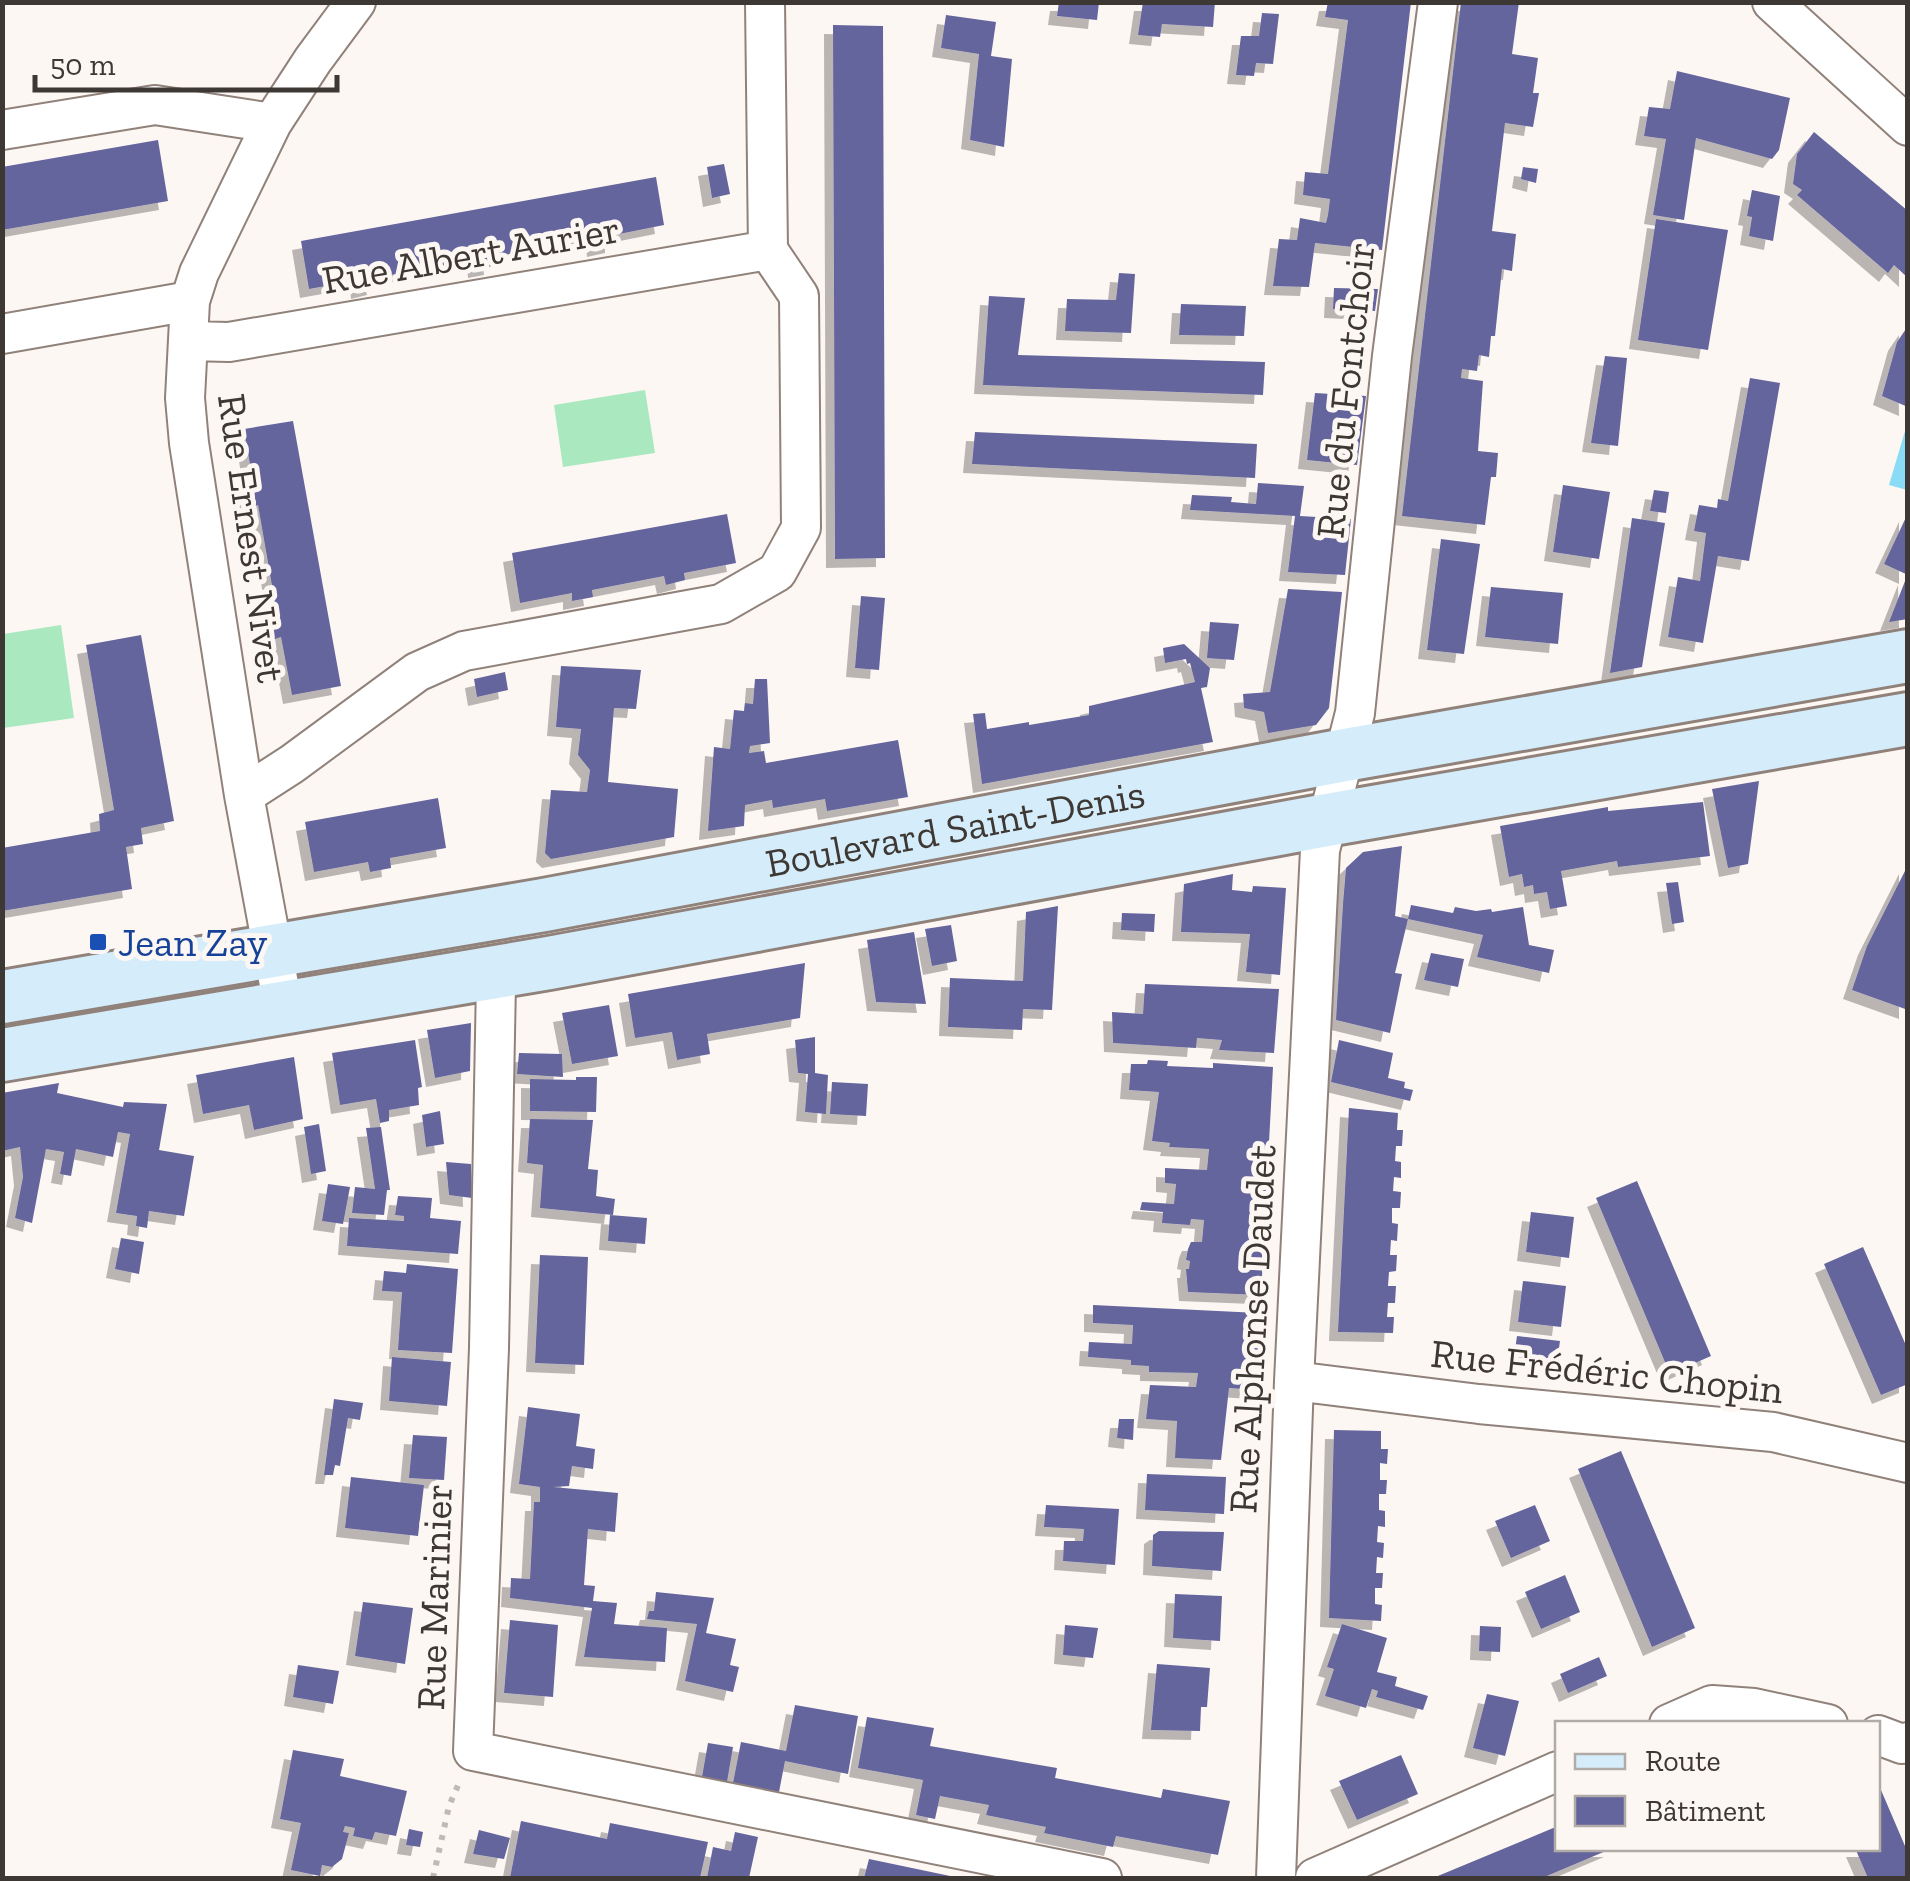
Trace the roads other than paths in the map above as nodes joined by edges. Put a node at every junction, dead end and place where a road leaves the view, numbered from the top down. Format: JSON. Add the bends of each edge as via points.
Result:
{"nodes":[{"id":1,"x":356,"y":2,"type":"edge"},
{"id":2,"x":766,"y":2,"type":"edge"},
{"id":3,"x":1438,"y":2,"type":"edge"},
{"id":4,"x":1772,"y":2,"type":"edge"},
{"id":5,"x":272,"y":123,"type":"junction"},
{"id":6,"x":1908,"y":126,"type":"edge"},
{"id":7,"x":2,"y":130,"type":"edge"},
{"id":8,"x":768,"y":250,"type":"junction"},
{"id":9,"x":190,"y":301,"type":"junction"},
{"id":10,"x":2,"y":334,"type":"edge"},
{"id":11,"x":188,"y":341,"type":"junction"},
{"id":12,"x":1908,"y":656,"type":"edge"},
{"id":13,"x":1908,"y":719,"type":"edge"},
{"id":14,"x":1336,"y":787,"type":"junction"},
{"id":15,"x":244,"y":795,"type":"junction"},
{"id":16,"x":272,"y":951,"type":"junction"},
{"id":17,"x":496,"y":984,"type":"dead end"},
{"id":18,"x":2,"y":997,"type":"edge"},
{"id":19,"x":283,"y":1006,"type":"junction"},
{"id":20,"x":2,"y":1055,"type":"edge"},
{"id":21,"x":1294,"y":1381,"type":"junction"},
{"id":22,"x":1908,"y":1463,"type":"edge"},
{"id":23,"x":1676,"y":1721,"type":"edge"},
{"id":24,"x":1814,"y":1721,"type":"edge"},
{"id":25,"x":1555,"y":1772,"type":"edge"},
{"id":26,"x":1102,"y":1878,"type":"edge"},
{"id":27,"x":1276,"y":1878,"type":"edge"},
{"id":28,"x":1315,"y":1878,"type":"edge"}],
"edges":[{"from":1,"to":5,"type":"street","name":"Rue Ernest Nivet"},
{"from":2,"to":8,"type":"street"},
{"from":3,"to":14,"type":"street","name":"Rue du Fontchoir","via":[[1392,356],[1356,713]]},
{"from":4,"to":6,"type":"street"},
{"from":5,"to":7,"type":"street","via":[[155,104]]},
{"from":5,"to":9,"type":"street","name":"Rue Ernest Nivet"},
{"from":8,"to":11,"type":"street","name":"Rue Albert Aurier","via":[[228,342]]},
{"from":8,"to":15,"type":"street","via":[[799,296],[801,528],[778,572],[721,604],[464,652],[417,672]]},
{"from":9,"to":10,"type":"street"},
{"from":9,"to":11,"type":"street","name":"Rue Ernest Nivet"},
{"from":11,"to":15,"type":"street","name":"Rue Ernest Nivet","via":[[189,443]]},
{"from":12,"to":14,"type":"main road","name":"Boulevard Saint-Denis"},
{"from":13,"to":14,"type":"main road","name":"Boulevard Saint-Denis"},
{"from":14,"to":16,"type":"main road","name":"Boulevard Saint-Denis","via":[[563,901]]},
{"from":14,"to":19,"type":"main road","name":"Boulevard Saint-Denis","via":[[549,963]]},
{"from":14,"to":21,"type":"street","name":"Rue Alphonse Daudet","via":[[1320,850]]},
{"from":15,"to":16,"type":"street","name":"Rue Ernest Nivet"},
{"from":16,"to":18,"type":"main road","name":"Boulevard Saint-Denis"},
{"from":16,"to":19,"type":"street","name":"Rue Ernest Nivet"},
{"from":17,"to":26,"type":"street","name":"Rue Marinier","via":[[473,1751]]},
{"from":19,"to":20,"type":"main road","name":"Boulevard Saint-Denis"},
{"from":21,"to":22,"type":"street","name":"Rue Frédéric Chopin","via":[[1773,1432]]},
{"from":21,"to":27,"type":"street","name":"Rue Alphonse Daudet"},
{"from":23,"to":24,"type":"street","via":[[1712,1706]]},
{"from":25,"to":28,"type":"street"}]}
